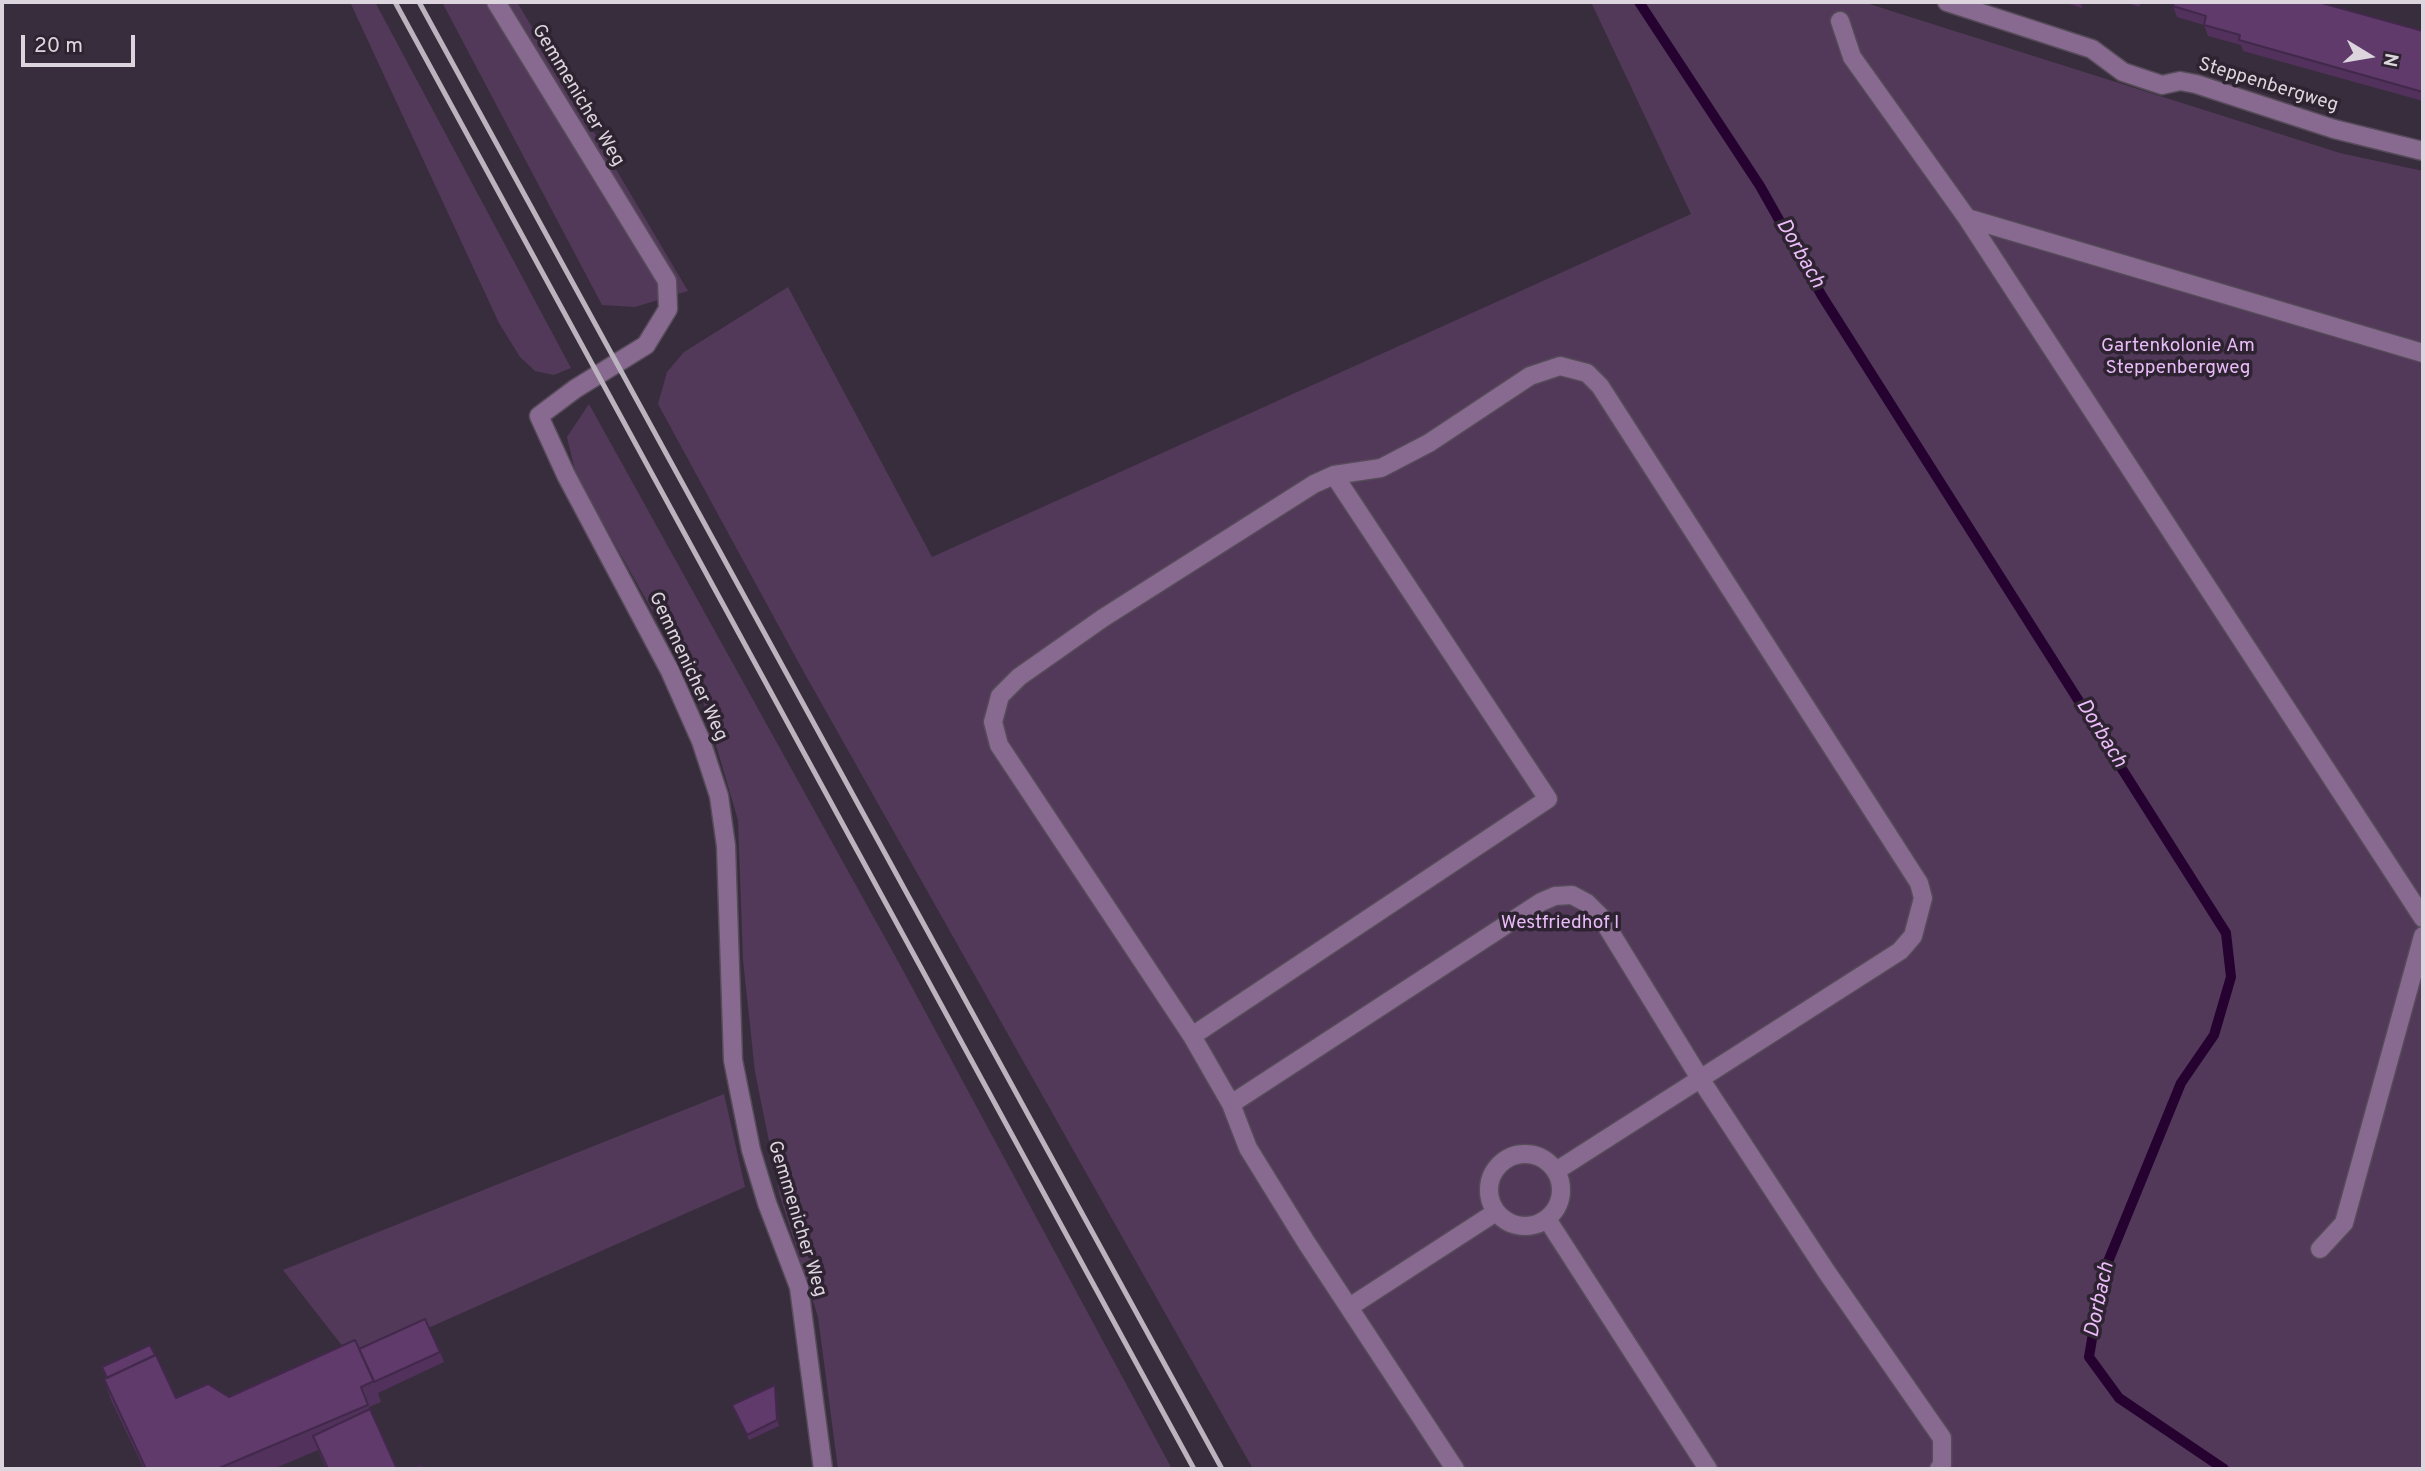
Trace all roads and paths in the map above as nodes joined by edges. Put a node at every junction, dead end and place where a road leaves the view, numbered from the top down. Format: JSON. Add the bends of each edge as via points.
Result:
{"nodes":[{"id":1,"x":496,"y":2,"type":"edge"},
{"id":2,"x":1947,"y":2,"type":"edge"},
{"id":3,"x":1840,"y":22,"type":"dead end"},
{"id":4,"x":2423,"y":151,"type":"edge"},
{"id":5,"x":1967,"y":218,"type":"junction"},
{"id":6,"x":2423,"y":353,"type":"edge"},
{"id":7,"x":1334,"y":475,"type":"junction"},
{"id":8,"x":2423,"y":918,"type":"edge"},
{"id":9,"x":2423,"y":936,"type":"edge"},
{"id":10,"x":1192,"y":1036,"type":"junction"},
{"id":11,"x":1701,"y":1080,"type":"junction"},
{"id":12,"x":1231,"y":1104,"type":"junction"},
{"id":13,"x":1556,"y":1171,"type":"junction"},
{"id":14,"x":1496,"y":1212,"type":"junction"},
{"id":15,"x":1547,"y":1219,"type":"junction"},
{"id":16,"x":2320,"y":1249,"type":"dead end"},
{"id":17,"x":1350,"y":1306,"type":"junction"},
{"id":18,"x":822,"y":1469,"type":"edge"},
{"id":19,"x":1455,"y":1469,"type":"edge"},
{"id":20,"x":1708,"y":1469,"type":"edge"},
{"id":21,"x":1939,"y":1469,"type":"edge"}],
"edges":[{"from":1,"to":18,"type":"street","name":"Gemmenicher Weg","via":[[667,281],[668,309],[646,345],[539,416],[670,671],[719,796],[726,846],[733,1060],[751,1150],[799,1287]]},
{"from":2,"to":4,"type":"street","name":"Steppenbergweg","via":[[2092,49],[2123,72],[2162,85],[2196,84]]},
{"from":3,"to":5,"type":"street","via":[[1852,57]]},
{"from":5,"to":6,"type":"street"},
{"from":5,"to":8,"type":"street"},
{"from":7,"to":10,"type":"street","via":[[1103,618],[1019,677],[1000,696],[993,722],[999,745]]},
{"from":7,"to":10,"type":"street","via":[[1548,799]]},
{"from":7,"to":11,"type":"street","via":[[1381,468],[1429,443],[1530,376],[1560,366],[1587,373],[1600,386],[1919,883],[1923,898],[1919,920],[1900,951]]},
{"from":9,"to":16,"type":"street","via":[[2344,1223]]},
{"from":10,"to":12,"type":"street"},
{"from":11,"to":12,"type":"street","via":[[1601,917],[1587,903],[1563,895],[1541,902]]},
{"from":11,"to":13,"type":"street"},
{"from":11,"to":21,"type":"street","via":[[1942,1438]]},
{"from":12,"to":17,"type":"street","via":[[1248,1148]]},
{"from":13,"to":14,"type":"street","via":[[1538,1156],[1527,1154],[1505,1161],[1496,1169],[1489,1191]]},
{"from":13,"to":15,"type":"street","via":[[1560,1202]]},
{"from":14,"to":15,"type":"street","via":[[1515,1225],[1537,1225]]},
{"from":14,"to":17,"type":"street"},
{"from":15,"to":20,"type":"street"},
{"from":17,"to":19,"type":"street"}]}
